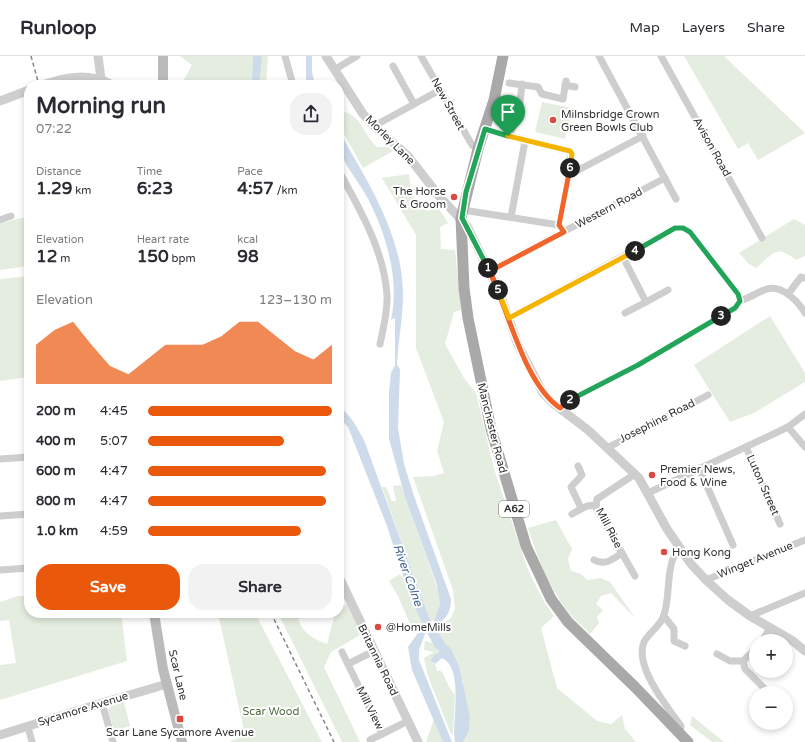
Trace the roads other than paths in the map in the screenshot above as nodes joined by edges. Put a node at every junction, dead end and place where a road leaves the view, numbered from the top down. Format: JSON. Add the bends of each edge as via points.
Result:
{"nodes":[{"id":1,"x":98,"y":56,"type":"edge"},
{"id":2,"x":163,"y":56,"type":"edge"},
{"id":3,"x":285,"y":56,"type":"edge"},
{"id":4,"x":326,"y":56,"type":"edge"},
{"id":5,"x":356,"y":56,"type":"edge"},
{"id":6,"x":421,"y":56,"type":"edge"},
{"id":7,"x":502,"y":56,"type":"edge"},
{"id":8,"x":599,"y":56,"type":"edge"},
{"id":9,"x":661,"y":56,"type":"edge"},
{"id":10,"x":393,"y":66,"type":"dead end"},
{"id":11,"x":334,"y":70,"type":"junction"},
{"id":12,"x":101,"y":79,"type":"joint"},
{"id":13,"x":62,"y":80,"type":"edge"},
{"id":14,"x":163,"y":80,"type":"edge"},
{"id":15,"x":292,"y":80,"type":"edge"},
{"id":16,"x":341,"y":80,"type":"edge"},
{"id":17,"x":509,"y":83,"type":"dead end"},
{"id":18,"x":522,"y":84,"type":"junction"},
{"id":19,"x":344,"y":85,"type":"edge"},
{"id":20,"x":575,"y":87,"type":"dead end"},
{"id":21,"x":440,"y":90,"type":"junction"},
{"id":22,"x":24,"y":92,"type":"edge"},
{"id":23,"x":0,"y":101,"type":"edge"},
{"id":24,"x":414,"y":104,"type":"junction"},
{"id":25,"x":374,"y":126,"type":"junction"},
{"id":26,"x":485,"y":129,"type":"junction"},
{"id":27,"x":508,"y":136,"type":"junction"},
{"id":28,"x":643,"y":136,"type":"junction"},
{"id":29,"x":525,"y":141,"type":"junction"},
{"id":30,"x":478,"y":149,"type":"junction"},
{"id":31,"x":569,"y":175,"type":"junction"},
{"id":32,"x":665,"y":178,"type":"junction"},
{"id":33,"x":344,"y":180,"type":"edge"},
{"id":34,"x":676,"y":199,"type":"dead end"},
{"id":35,"x":462,"y":214,"type":"junction"},
{"id":36,"x":11,"y":216,"type":"dead end"},
{"id":37,"x":510,"y":217,"type":"junction"},
{"id":38,"x":0,"y":220,"type":"edge"},
{"id":39,"x":559,"y":225,"type":"junction"},
{"id":40,"x":564,"y":232,"type":"junction"},
{"id":41,"x":762,"y":238,"type":"dead end"},
{"id":42,"x":623,"y":257,"type":"junction"},
{"id":43,"x":490,"y":271,"type":"junction"},
{"id":44,"x":805,"y":278,"type":"edge"},
{"id":45,"x":668,"y":290,"type":"dead end"},
{"id":46,"x":788,"y":294,"type":"junction"},
{"id":47,"x":740,"y":301,"type":"junction"},
{"id":48,"x":646,"y":302,"type":"junction"},
{"id":49,"x":625,"y":313,"type":"dead end"},
{"id":50,"x":805,"y":314,"type":"edge"},
{"id":51,"x":509,"y":318,"type":"junction"},
{"id":52,"x":380,"y":344,"type":"dead end"},
{"id":53,"x":708,"y":395,"type":"dead end"},
{"id":54,"x":560,"y":408,"type":"junction"},
{"id":55,"x":805,"y":414,"type":"edge"},
{"id":56,"x":788,"y":426,"type":"junction"},
{"id":57,"x":746,"y":446,"type":"junction"},
{"id":58,"x":805,"y":447,"type":"edge"},
{"id":59,"x":607,"y":448,"type":"junction"},
{"id":60,"x":24,"y":457,"type":"edge"},
{"id":61,"x":0,"y":459,"type":"edge"},
{"id":62,"x":578,"y":466,"type":"dead end"},
{"id":63,"x":699,"y":468,"type":"junction"},
{"id":64,"x":635,"y":474,"type":"junction"},
{"id":65,"x":648,"y":493,"type":"junction"},
{"id":66,"x":596,"y":505,"type":"junction"},
{"id":67,"x":580,"y":508,"type":"junction"},
{"id":68,"x":24,"y":514,"type":"edge"},
{"id":69,"x":572,"y":514,"type":"dead end"},
{"id":70,"x":0,"y":516,"type":"edge"},
{"id":71,"x":780,"y":524,"type":"dead end"},
{"id":72,"x":805,"y":540,"type":"edge"},
{"id":73,"x":733,"y":545,"type":"dead end"},
{"id":74,"x":679,"y":547,"type":"junction"},
{"id":75,"x":622,"y":553,"type":"junction"},
{"id":76,"x":594,"y":560,"type":"dead end"},
{"id":77,"x":24,"y":568,"type":"edge"},
{"id":78,"x":0,"y":570,"type":"edge"},
{"id":79,"x":634,"y":576,"type":"dead end"},
{"id":80,"x":706,"y":580,"type":"junction"},
{"id":81,"x":344,"y":588,"type":"edge"},
{"id":82,"x":805,"y":594,"type":"edge"},
{"id":83,"x":664,"y":616,"type":"junction"},
{"id":84,"x":750,"y":616,"type":"junction"},
{"id":85,"x":155,"y":618,"type":"edge"},
{"id":86,"x":770,"y":628,"type":"junction"},
{"id":87,"x":766,"y":634,"type":"edge"},
{"id":88,"x":685,"y":646,"type":"dead end"},
{"id":89,"x":374,"y":651,"type":"junction"},
{"id":90,"x":805,"y":651,"type":"edge"},
{"id":91,"x":342,"y":652,"type":"dead end"},
{"id":92,"x":717,"y":654,"type":"dead end"},
{"id":93,"x":749,"y":655,"type":"edge"},
{"id":94,"x":743,"y":661,"type":"junction"},
{"id":95,"x":348,"y":664,"type":"junction"},
{"id":96,"x":167,"y":684,"type":"junction"},
{"id":97,"x":762,"y":686,"type":"edge"},
{"id":98,"x":102,"y":702,"type":"junction"},
{"id":99,"x":402,"y":724,"type":"dead end"},
{"id":100,"x":28,"y":727,"type":"junction"},
{"id":101,"x":680,"y":733,"type":"junction"},
{"id":102,"x":382,"y":734,"type":"junction"},
{"id":103,"x":0,"y":735,"type":"edge"},
{"id":104,"x":370,"y":740,"type":"dead end"},
{"id":105,"x":32,"y":742,"type":"edge"},
{"id":106,"x":113,"y":742,"type":"edge"},
{"id":107,"x":182,"y":742,"type":"edge"},
{"id":108,"x":418,"y":742,"type":"edge"},
{"id":109,"x":688,"y":742,"type":"edge"}],
"edges":[{"from":1,"to":12,"type":"street"},
{"from":2,"to":14,"type":"main road"},
{"from":3,"to":15,"type":"street"},
{"from":4,"to":11,"type":"street","name":"Morley Lane"},
{"from":5,"to":11,"type":"street"},
{"from":6,"to":21,"type":"street","name":"New Street"},
{"from":7,"to":26,"type":"main road","name":"Manchester Road","number":"A62","via":[[494,100]]},
{"from":8,"to":28,"type":"street"},
{"from":9,"to":41,"type":"street","name":"Avison Road"},
{"from":10,"to":24,"type":"street"},
{"from":11,"to":16,"type":"street","name":"Morley Lane"},
{"from":12,"to":13,"type":"street","via":[[77,76]]},
{"from":17,"to":18,"type":"street"},
{"from":18,"to":20,"type":"street","via":[[538,87],[542,94],[563,99],[566,83]]},
{"from":18,"to":27,"type":"street","via":[[519,112]]},
{"from":19,"to":25,"type":"street","name":"Morley Lane"},
{"from":21,"to":24,"type":"street"},
{"from":21,"to":30,"type":"street","name":"New Street","via":[[472,145]]},
{"from":22,"to":23,"type":"street"},
{"from":24,"to":25,"type":"street"},
{"from":25,"to":35,"type":"street","name":"Morley Lane","via":[[408,156],[439,196]]},
{"from":26,"to":27,"type":"street"},
{"from":26,"to":30,"type":"main road","name":"Manchester Road","number":"A62"},
{"from":27,"to":29,"type":"street"},
{"from":28,"to":31,"type":"street"},
{"from":28,"to":32,"type":"street"},
{"from":29,"to":31,"type":"street","via":[[570,151],[572,154]]},
{"from":29,"to":37,"type":"street"},
{"from":30,"to":35,"type":"main road","name":"Manchester Road","number":"A62"},
{"from":31,"to":39,"type":"street"},
{"from":32,"to":34,"type":"street"},
{"from":32,"to":40,"type":"street","name":"Western Road"},
{"from":33,"to":52,"type":"street","via":[[369,226],[382,266],[387,296]]},
{"from":35,"to":37,"type":"street"},
{"from":35,"to":43,"type":"street","name":"Morley Lane"},
{"from":35,"to":101,"type":"main road","name":"Manchester Road","number":"A62","via":[[464,288],[476,360],[491,429],[526,546],[557,609]]},
{"from":36,"to":38,"type":"street"},
{"from":37,"to":39,"type":"street"},
{"from":39,"to":40,"type":"street"},
{"from":40,"to":43,"type":"street","name":"Western Road"},
{"from":42,"to":47,"type":"street","via":[[675,228],[683,228],[690,232],[738,294]]},
{"from":42,"to":48,"type":"street"},
{"from":42,"to":51,"type":"street"},
{"from":43,"to":51,"type":"street","name":"Morley Lane"},
{"from":44,"to":46,"type":"street","via":[[801,277]]},
{"from":45,"to":48,"type":"street"},
{"from":46,"to":47,"type":"street","via":[[773,288],[766,289]]},
{"from":46,"to":50,"type":"street"},
{"from":47,"to":54,"type":"street","via":[[735,308],[638,365],[571,399]]},
{"from":48,"to":49,"type":"street"},
{"from":51,"to":54,"type":"street","name":"Morley Lane","via":[[518,345],[543,393]]},
{"from":53,"to":59,"type":"street","name":"Josephine Road"},
{"from":54,"to":59,"type":"street","name":"Morley Lane"},
{"from":55,"to":56,"type":"street"},
{"from":56,"to":57,"type":"street"},
{"from":56,"to":58,"type":"street"},
{"from":57,"to":63,"type":"street"},
{"from":57,"to":71,"type":"street","name":"Luton Street"},
{"from":59,"to":64,"type":"street","name":"Morley Lane"},
{"from":60,"to":61,"type":"street"},
{"from":62,"to":67,"type":"street","via":[[582,475],[571,487]]},
{"from":63,"to":65,"type":"street"},
{"from":63,"to":73,"type":"street"},
{"from":64,"to":65,"type":"street","name":"Morley Lane"},
{"from":64,"to":66,"type":"street","name":"Mill Rise","via":[[597,499]]},
{"from":65,"to":74,"type":"street","name":"Morley Lane"},
{"from":66,"to":67,"type":"street"},
{"from":66,"to":75,"type":"street","name":"Mill Rise"},
{"from":67,"to":69,"type":"street"},
{"from":68,"to":70,"type":"street"},
{"from":72,"to":80,"type":"street","name":"Winget Avenue"},
{"from":74,"to":80,"type":"street","name":"Morley Lane","via":[[690,564]]},
{"from":74,"to":83,"type":"street","via":[[673,556]]},
{"from":75,"to":76,"type":"street","via":[[607,562]]},
{"from":75,"to":79,"type":"street","name":"Mill Rise"},
{"from":77,"to":78,"type":"street"},
{"from":80,"to":84,"type":"street","name":"Morley Lane"},
{"from":81,"to":89,"type":"street","name":"Britannia Road"},
{"from":82,"to":84,"type":"street"},
{"from":83,"to":88,"type":"street","via":[[674,629],[674,641]]},
{"from":83,"to":101,"type":"street","via":[[645,641],[641,652],[643,664],[664,703],[681,726]]},
{"from":84,"to":86,"type":"street","name":"Morley Lane"},
{"from":85,"to":96,"type":"main road","name":"Scar Lane"},
{"from":86,"to":87,"type":"street"},
{"from":86,"to":90,"type":"street","name":"Morley Lane"},
{"from":89,"to":95,"type":"street"},
{"from":89,"to":108,"type":"street","name":"Britannia Road"},
{"from":91,"to":95,"type":"street","name":"Mill View"},
{"from":92,"to":94,"type":"street","via":[[730,661]]},
{"from":93,"to":94,"type":"street"},
{"from":94,"to":97,"type":"street","via":[[745,669]]},
{"from":95,"to":102,"type":"street","name":"Mill View"},
{"from":96,"to":98,"type":"street","name":"Sycamore Avenue"},
{"from":96,"to":107,"type":"main road","name":"Scar Lane"},
{"from":98,"to":100,"type":"street","name":"Sycamore Avenue"},
{"from":98,"to":106,"type":"street"},
{"from":99,"to":102,"type":"street","name":"Mill View"},
{"from":100,"to":103,"type":"street","name":"Sycamore Avenue"},
{"from":100,"to":105,"type":"street"},
{"from":101,"to":109,"type":"main road","name":"Manchester Road","number":"A62"},
{"from":102,"to":104,"type":"street"}]}
